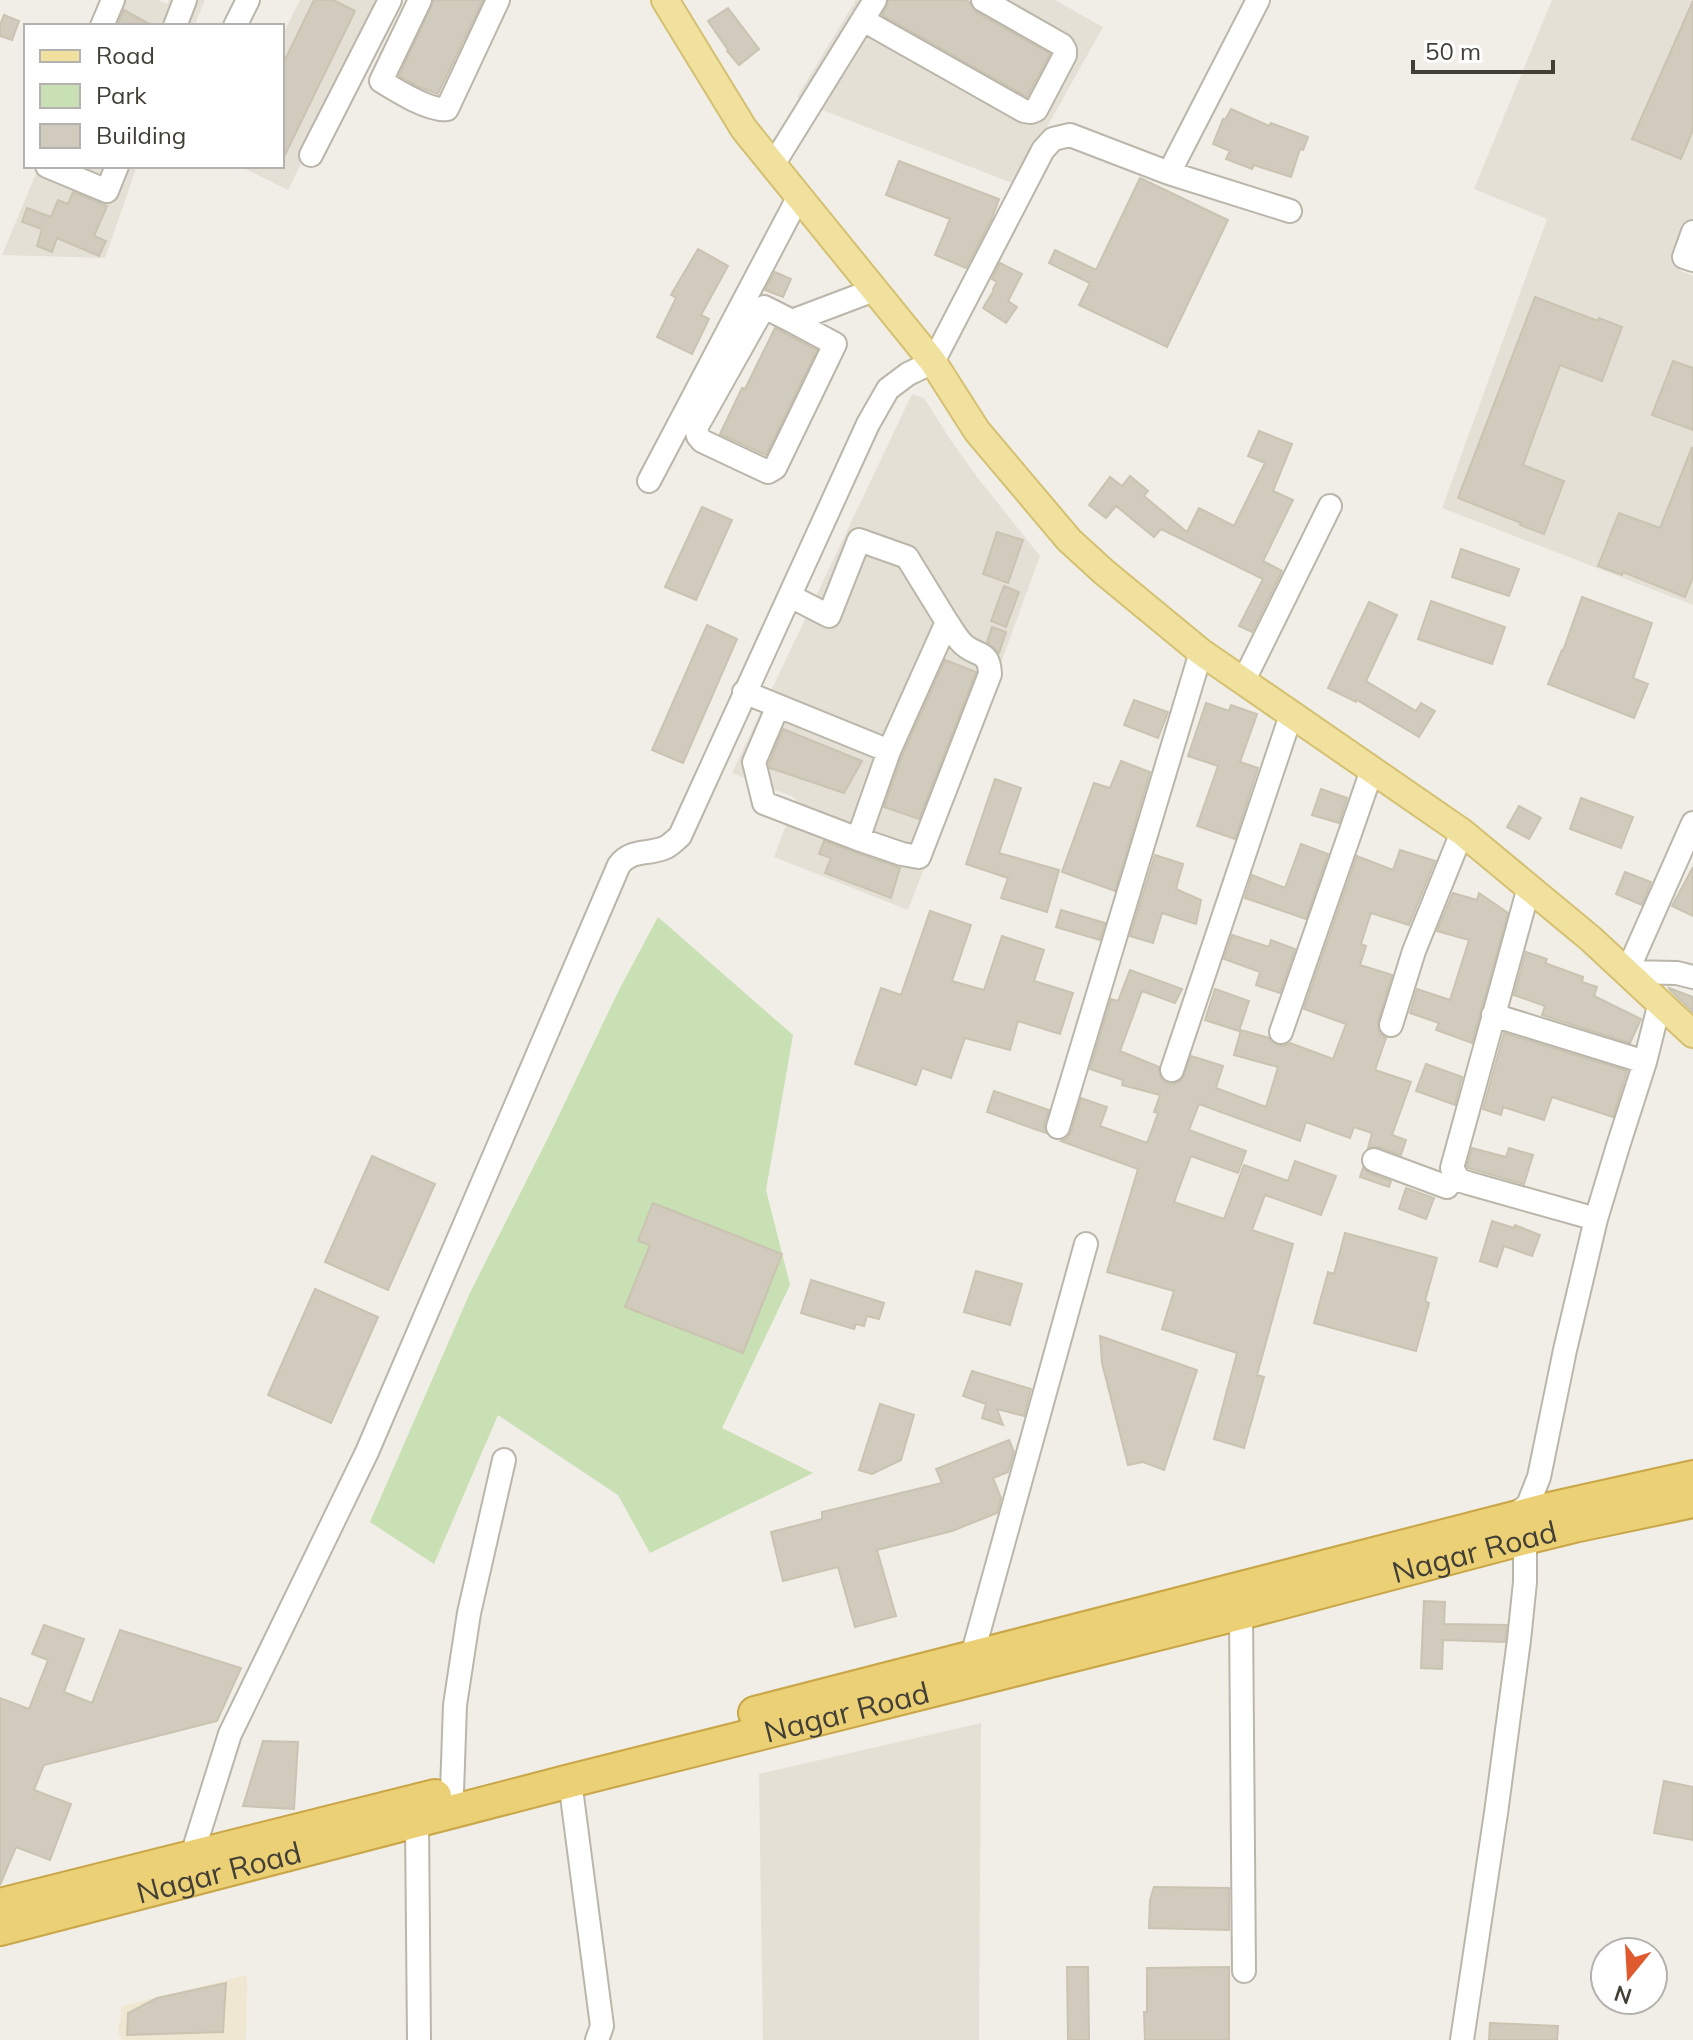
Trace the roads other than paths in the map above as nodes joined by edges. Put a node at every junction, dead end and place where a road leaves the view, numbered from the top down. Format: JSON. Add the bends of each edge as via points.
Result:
{"nodes":[{"id":1,"x":113,"y":0,"type":"edge"},
{"id":2,"x":185,"y":0,"type":"edge"},
{"id":3,"x":248,"y":0,"type":"edge"},
{"id":4,"x":498,"y":0,"type":"edge"},
{"id":5,"x":665,"y":0,"type":"edge"},
{"id":6,"x":875,"y":0,"type":"edge"},
{"id":7,"x":983,"y":0,"type":"edge"},
{"id":8,"x":1258,"y":0,"type":"edge"},
{"id":9,"x":388,"y":4,"type":"edge"},
{"id":10,"x":416,"y":10,"type":"edge"},
{"id":11,"x":863,"y":20,"type":"junction"},
{"id":12,"x":103,"y":24,"type":"edge"},
{"id":13,"x":176,"y":24,"type":"edge"},
{"id":14,"x":236,"y":24,"type":"edge"},
{"id":15,"x":356,"y":67,"type":"junction"},
{"id":16,"x":381,"y":81,"type":"junction"},
{"id":17,"x":311,"y":155,"type":"dead end"},
{"id":18,"x":773,"y":165,"type":"junction"},
{"id":19,"x":52,"y":168,"type":"edge"},
{"id":20,"x":116,"y":168,"type":"edge"},
{"id":21,"x":1169,"y":173,"type":"junction"},
{"id":22,"x":799,"y":196,"type":"junction"},
{"id":23,"x":1290,"y":211,"type":"dead end"},
{"id":24,"x":1693,"y":232,"type":"edge"},
{"id":25,"x":1693,"y":260,"type":"edge"},
{"id":26,"x":874,"y":290,"type":"junction"},
{"id":27,"x":792,"y":321,"type":"junction"},
{"id":28,"x":933,"y":362,"type":"junction"},
{"id":29,"x":649,"y":481,"type":"dead end"},
{"id":30,"x":1330,"y":506,"type":"dead end"},
{"id":31,"x":790,"y":596,"type":"junction"},
{"id":32,"x":947,"y":622,"type":"junction"},
{"id":33,"x":1201,"y":652,"type":"junction"},
{"id":34,"x":1243,"y":682,"type":"junction"},
{"id":35,"x":744,"y":692,"type":"junction"},
{"id":36,"x":778,"y":706,"type":"junction"},
{"id":37,"x":1291,"y":715,"type":"junction"},
{"id":38,"x":889,"y":751,"type":"junction"},
{"id":39,"x":1372,"y":770,"type":"junction"},
{"id":40,"x":1693,"y":823,"type":"edge"},
{"id":41,"x":1462,"y":832,"type":"junction"},
{"id":42,"x":858,"y":839,"type":"junction"},
{"id":43,"x":1529,"y":887,"type":"junction"},
{"id":44,"x":1627,"y":972,"type":"junction"},
{"id":45,"x":1693,"y":977,"type":"edge"},
{"id":46,"x":1660,"y":1002,"type":"junction"},
{"id":47,"x":1493,"y":1015,"type":"junction"},
{"id":48,"x":1391,"y":1025,"type":"dead end"},
{"id":49,"x":1281,"y":1032,"type":"dead end"},
{"id":50,"x":1693,"y":1034,"type":"edge"},
{"id":51,"x":1645,"y":1062,"type":"junction"},
{"id":52,"x":1172,"y":1070,"type":"dead end"},
{"id":53,"x":1058,"y":1127,"type":"dead end"},
{"id":54,"x":1374,"y":1160,"type":"dead end"},
{"id":55,"x":1454,"y":1174,"type":"junction"},
{"id":56,"x":1596,"y":1219,"type":"junction"},
{"id":57,"x":1086,"y":1244,"type":"dead end"},
{"id":58,"x":504,"y":1460,"type":"dead end"},
{"id":59,"x":1693,"y":1477,"type":"edge"},
{"id":60,"x":1693,"y":1501,"type":"edge"},
{"id":61,"x":1515,"y":1529,"type":"junction"},
{"id":62,"x":1280,"y":1590,"type":"junction"},
{"id":63,"x":1241,"y":1613,"type":"junction"},
{"id":64,"x":972,"y":1656,"type":"junction"},
{"id":65,"x":570,"y":1781,"type":"junction"},
{"id":66,"x":452,"y":1792,"type":"junction"},
{"id":67,"x":417,"y":1822,"type":"junction"},
{"id":68,"x":192,"y":1855,"type":"junction"},
{"id":69,"x":0,"y":1905,"type":"edge"},
{"id":70,"x":0,"y":1929,"type":"edge"},
{"id":71,"x":1244,"y":1971,"type":"dead end"},
{"id":72,"x":419,"y":2040,"type":"edge"},
{"id":73,"x":597,"y":2040,"type":"edge"},
{"id":74,"x":1462,"y":2040,"type":"edge"}],
"edges":[{"from":1,"to":12,"type":"street"},
{"from":2,"to":13,"type":"street"},
{"from":3,"to":14,"type":"street"},
{"from":4,"to":16,"type":"street","via":[[447,109],[427,105]]},
{"from":5,"to":18,"type":"main road","via":[[744,129]]},
{"from":6,"to":11,"type":"street"},
{"from":7,"to":11,"type":"street","via":[[1065,50],[1036,110],[1024,111]]},
{"from":8,"to":21,"type":"street"},
{"from":9,"to":10,"type":"street"},
{"from":9,"to":15,"type":"street"},
{"from":10,"to":16,"type":"street"},
{"from":11,"to":18,"type":"street"},
{"from":15,"to":16,"type":"street"},
{"from":15,"to":17,"type":"street"},
{"from":18,"to":22,"type":"main road"},
{"from":19,"to":20,"type":"street","via":[[107,191]]},
{"from":21,"to":23,"type":"street"},
{"from":21,"to":28,"type":"street","via":[[1070,135],[1053,139]]},
{"from":22,"to":26,"type":"main road"},
{"from":22,"to":29,"type":"street"},
{"from":24,"to":25,"type":"street","via":[[1684,257]]},
{"from":26,"to":27,"type":"street"},
{"from":26,"to":28,"type":"main road"},
{"from":27,"to":27,"type":"street","via":[[764,307],[696,428],[702,441],[768,472],[775,468],[835,344]]},
{"from":28,"to":31,"type":"street","via":[[888,389]]},
{"from":28,"to":33,"type":"main road","via":[[977,431],[1069,540]]},
{"from":30,"to":34,"type":"street"},
{"from":31,"to":32,"type":"street","via":[[829,616],[859,540],[907,557]]},
{"from":31,"to":35,"type":"street"},
{"from":32,"to":38,"type":"street"},
{"from":32,"to":42,"type":"street","via":[[964,645],[990,662],[990,674],[933,825],[919,857]]},
{"from":33,"to":34,"type":"main road"},
{"from":33,"to":53,"type":"street"},
{"from":34,"to":37,"type":"main road"},
{"from":35,"to":36,"type":"street"},
{"from":35,"to":68,"type":"street","via":[[680,836],[667,847],[625,857],[619,865],[367,1452],[230,1734]]},
{"from":36,"to":38,"type":"street"},
{"from":36,"to":42,"type":"street","via":[[754,762],[764,803]]},
{"from":37,"to":39,"type":"main road"},
{"from":37,"to":52,"type":"street"},
{"from":38,"to":42,"type":"street"},
{"from":39,"to":41,"type":"main road"},
{"from":39,"to":49,"type":"street"},
{"from":40,"to":44,"type":"street"},
{"from":41,"to":43,"type":"main road"},
{"from":41,"to":48,"type":"street"},
{"from":43,"to":44,"type":"main road"},
{"from":43,"to":47,"type":"street"},
{"from":44,"to":45,"type":"street"},
{"from":44,"to":46,"type":"main road"},
{"from":46,"to":50,"type":"main road"},
{"from":46,"to":51,"type":"street"},
{"from":47,"to":51,"type":"street"},
{"from":47,"to":55,"type":"street","via":[[1453,1159]]},
{"from":51,"to":56,"type":"street"},
{"from":54,"to":55,"type":"street","via":[[1447,1187]]},
{"from":55,"to":56,"type":"street","via":[[1468,1183]]},
{"from":56,"to":61,"type":"street","via":[[1539,1477]]},
{"from":57,"to":64,"type":"street"},
{"from":58,"to":66,"type":"street","via":[[469,1613],[455,1705]]},
{"from":59,"to":61,"type":"highway","name":"Nagar Road"},
{"from":60,"to":61,"type":"highway","name":"Nagar Road","via":[[1574,1526]]},
{"from":61,"to":62,"type":"highway","name":"Nagar Road"},
{"from":61,"to":74,"type":"street","via":[[1525,1582],[1519,1640]]},
{"from":62,"to":63,"type":"highway","name":"Nagar Road"},
{"from":62,"to":64,"type":"highway","name":"Nagar Road"},
{"from":63,"to":65,"type":"highway","name":"Nagar Road"},
{"from":63,"to":71,"type":"street"},
{"from":64,"to":66,"type":"highway","name":"Nagar Road"},
{"from":65,"to":67,"type":"highway","name":"Nagar Road"},
{"from":65,"to":73,"type":"street","via":[[602,2026]]},
{"from":66,"to":68,"type":"highway","name":"Nagar Road"},
{"from":67,"to":70,"type":"highway","name":"Nagar Road"},
{"from":67,"to":72,"type":"street"},
{"from":68,"to":69,"type":"highway","name":"Nagar Road"}]}
